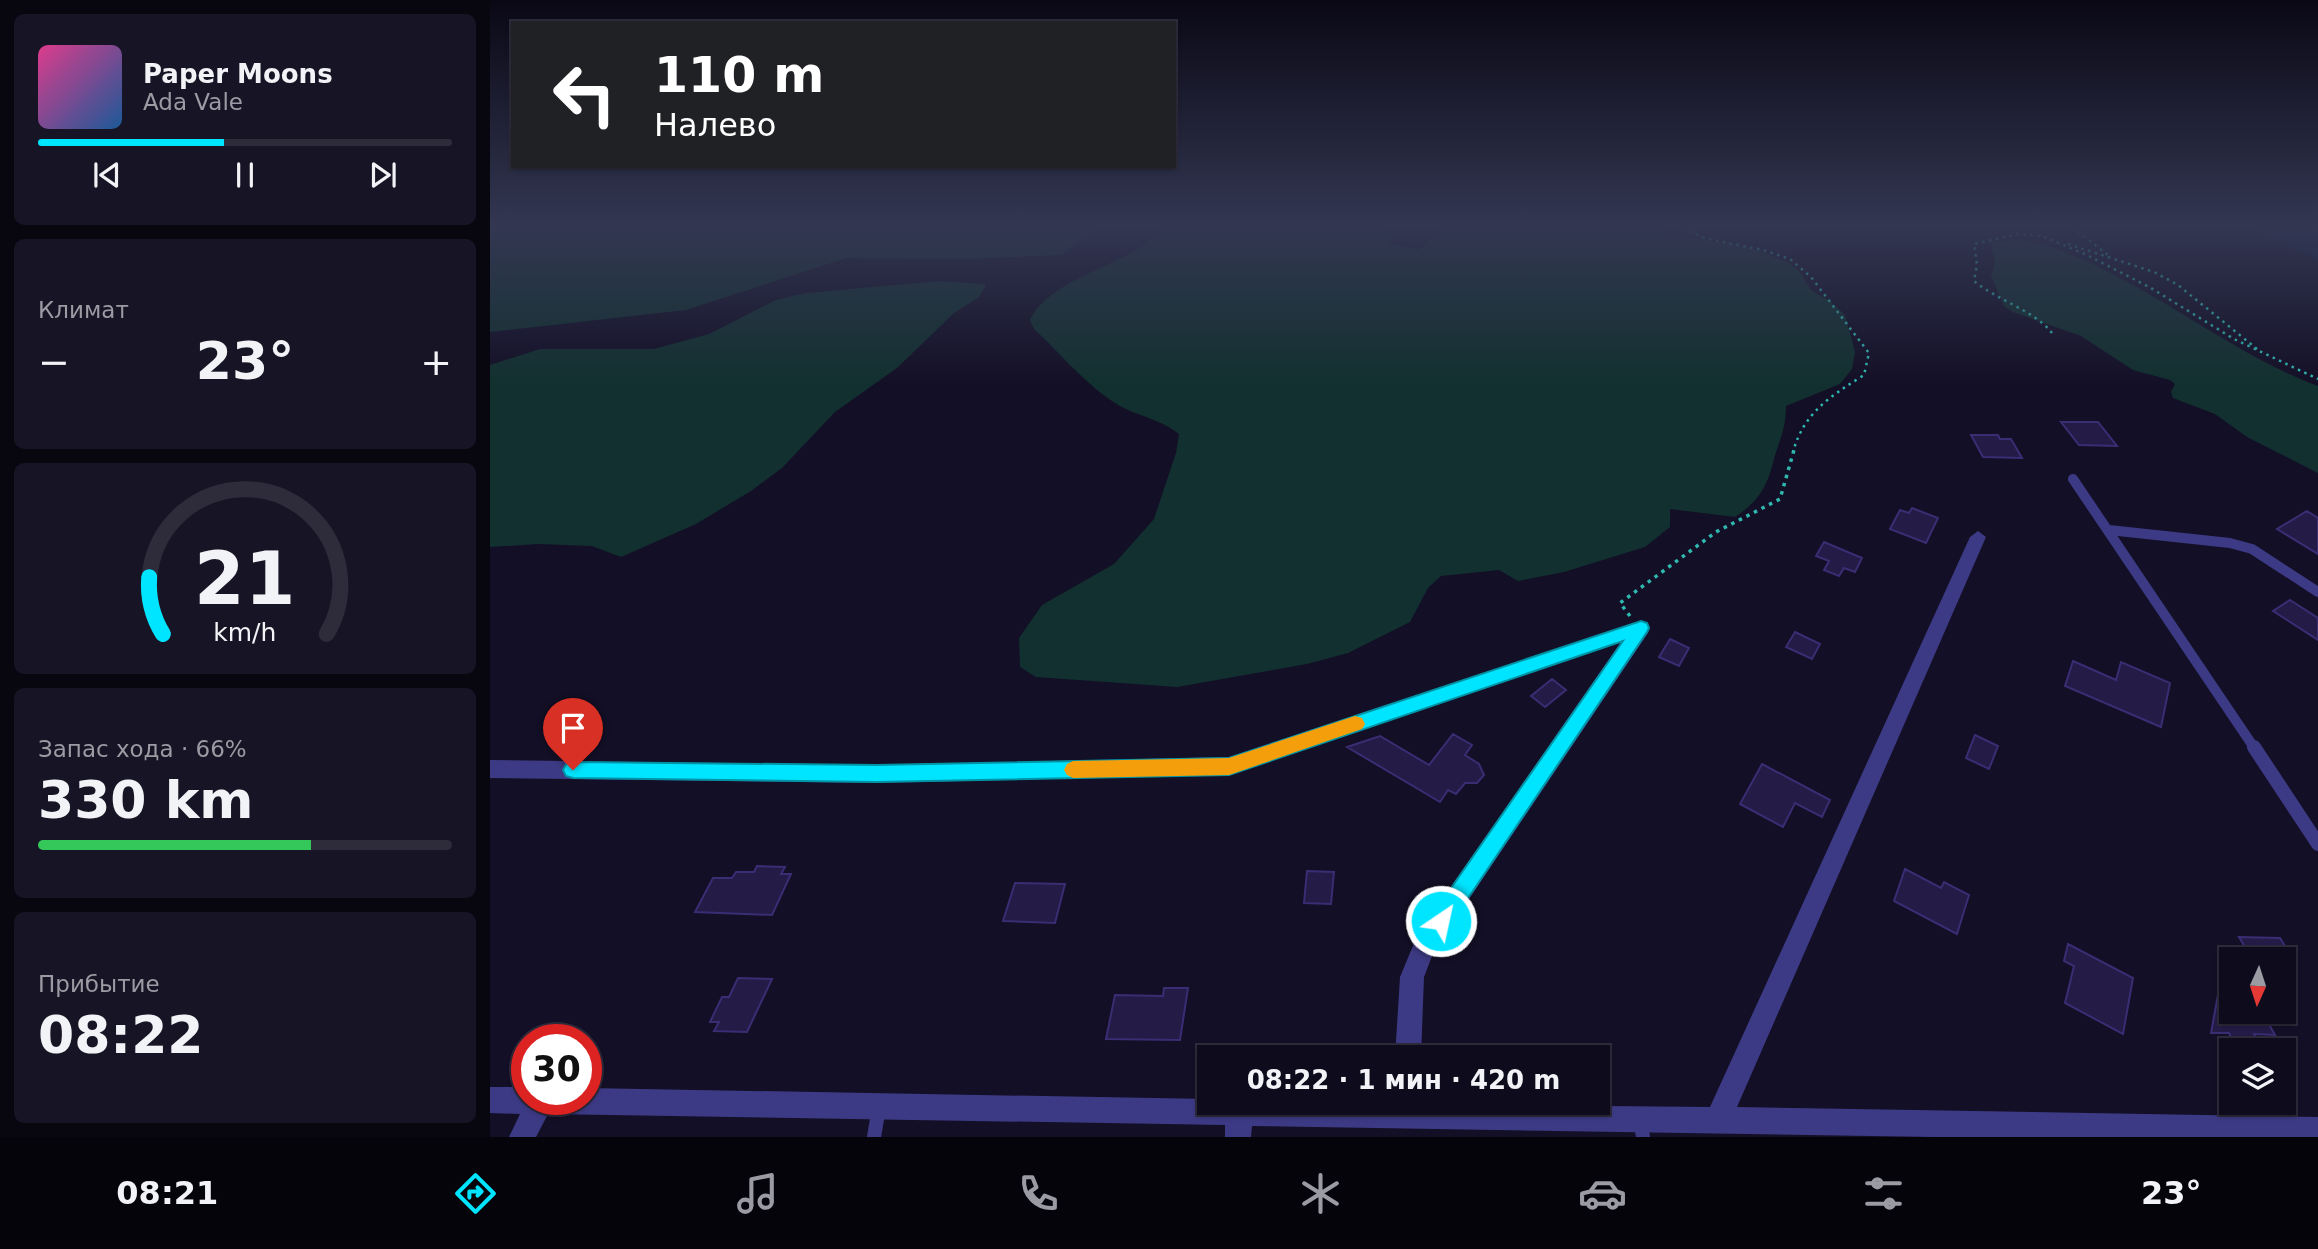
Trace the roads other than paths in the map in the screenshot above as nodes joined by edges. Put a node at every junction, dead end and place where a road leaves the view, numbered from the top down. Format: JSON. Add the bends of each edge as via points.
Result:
{"nodes":[{"id":1,"x":2074,"y":479,"type":"dead end"},
{"id":2,"x":2109,"y":530,"type":"junction"},
{"id":3,"x":1978,"y":537,"type":"dead end"},
{"id":4,"x":2318,"y":592,"type":"edge"},
{"id":5,"x":490,"y":769,"type":"edge"},
{"id":6,"x":2318,"y":844,"type":"edge"},
{"id":7,"x":1409,"y":1045,"type":"edge"},
{"id":8,"x":490,"y":1100,"type":"edge"},
{"id":9,"x":511,"y":1100,"type":"edge"},
{"id":10,"x":602,"y":1102,"type":"edge"},
{"id":11,"x":879,"y":1107,"type":"junction"},
{"id":12,"x":534,"y":1115,"type":"edge"},
{"id":13,"x":1343,"y":1115,"type":"edge"},
{"id":14,"x":1481,"y":1115,"type":"edge"},
{"id":15,"x":1718,"y":1121,"type":"junction"},
{"id":16,"x":1238,"y":1125,"type":"edge"},
{"id":17,"x":1642,"y":1128,"type":"edge"},
{"id":18,"x":2318,"y":1130,"type":"edge"},
{"id":19,"x":2035,"y":1131,"type":"edge"},
{"id":20,"x":522,"y":1137,"type":"edge"},
{"id":21,"x":874,"y":1137,"type":"edge"}],
"edges":[{"from":1,"to":2,"type":"lane"},
{"from":2,"to":4,"type":"lane","via":[[2230,542],[2252,549]]},
{"from":2,"to":6,"type":"lane"},
{"from":3,"to":15,"type":"street"},
{"from":5,"to":7,"type":"street","via":[[877,774],[1229,766],[1641,628],[1425,944],[1412,977]]},
{"from":8,"to":9,"type":"street"},
{"from":10,"to":11,"type":"street"},
{"from":11,"to":16,"type":"street"},
{"from":11,"to":21,"type":"lane"},
{"from":12,"to":20,"type":"street"},
{"from":13,"to":16,"type":"street"},
{"from":14,"to":17,"type":"street"},
{"from":15,"to":17,"type":"street"},
{"from":15,"to":19,"type":"street"},
{"from":18,"to":19,"type":"street"}]}
